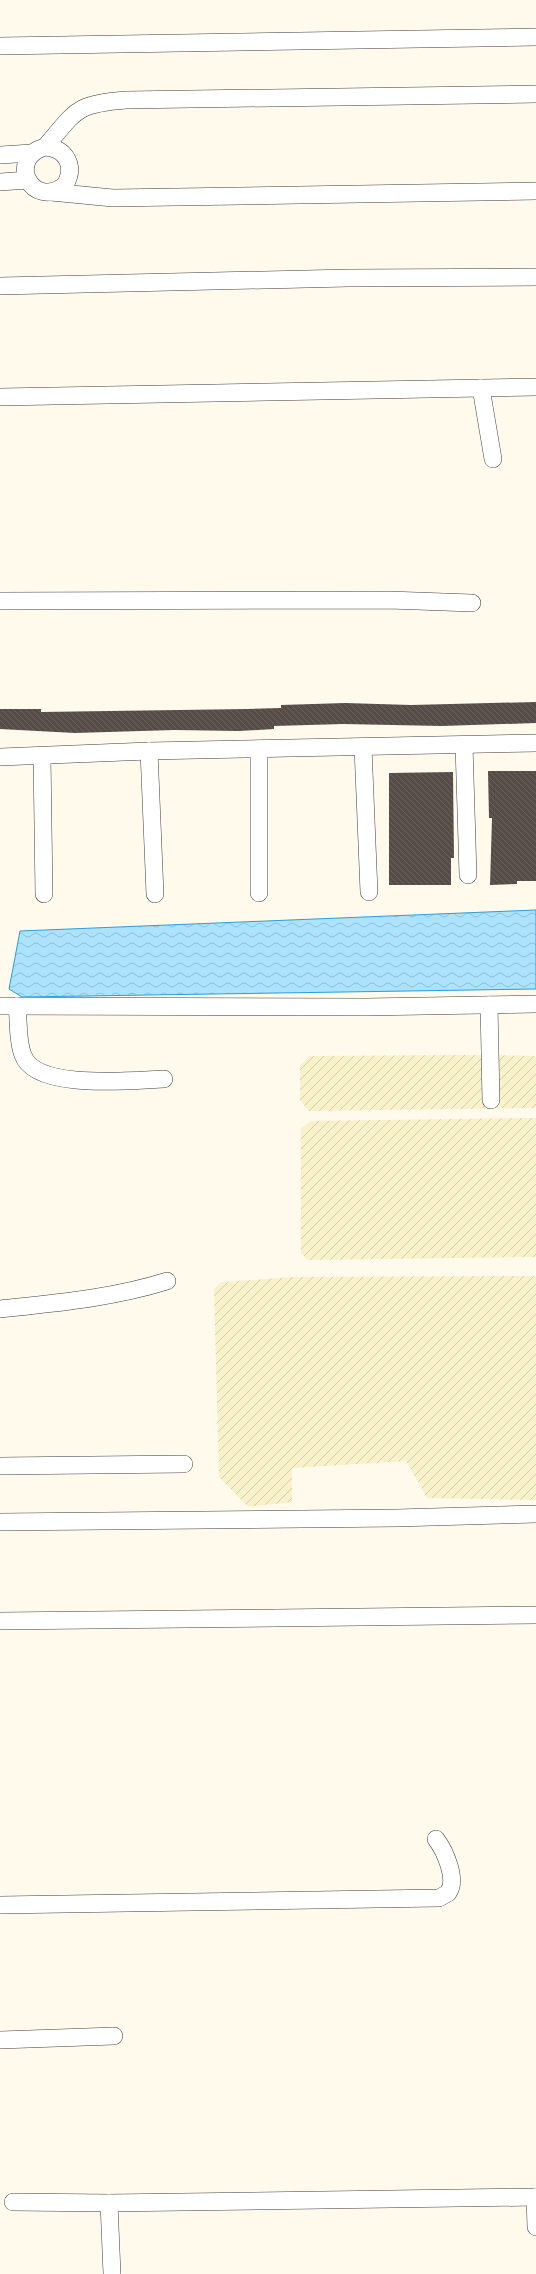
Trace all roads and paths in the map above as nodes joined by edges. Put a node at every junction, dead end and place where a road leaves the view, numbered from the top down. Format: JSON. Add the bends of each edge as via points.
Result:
{"nodes":[{"id":1,"x":536,"y":37,"type":"edge"},
{"id":2,"x":0,"y":46,"type":"edge"},
{"id":3,"x":536,"y":94,"type":"edge"},
{"id":4,"x":39,"y":150,"type":"junction"},
{"id":5,"x":0,"y":154,"type":"edge"},
{"id":6,"x":28,"y":180,"type":"junction"},
{"id":7,"x":0,"y":182,"type":"edge"},
{"id":8,"x":536,"y":191,"type":"edge"},
{"id":9,"x":51,"y":192,"type":"junction"},
{"id":10,"x":536,"y":277,"type":"edge"},
{"id":11,"x":0,"y":286,"type":"edge"},
{"id":12,"x":536,"y":387,"type":"edge"},
{"id":13,"x":481,"y":388,"type":"junction"},
{"id":14,"x":0,"y":397,"type":"edge"},
{"id":15,"x":493,"y":459,"type":"dead end"},
{"id":16,"x":0,"y":601,"type":"edge"},
{"id":17,"x":472,"y":603,"type":"dead end"},
{"id":18,"x":536,"y":743,"type":"edge"},
{"id":19,"x":464,"y":745,"type":"junction"},
{"id":20,"x":363,"y":747,"type":"junction"},
{"id":21,"x":259,"y":749,"type":"junction"},
{"id":22,"x":149,"y":751,"type":"junction"},
{"id":23,"x":42,"y":756,"type":"junction"},
{"id":24,"x":0,"y":757,"type":"edge"},
{"id":25,"x":468,"y":875,"type":"dead end"},
{"id":26,"x":369,"y":892,"type":"dead end"},
{"id":27,"x":259,"y":893,"type":"dead end"},
{"id":28,"x":44,"y":894,"type":"dead end"},
{"id":29,"x":154,"y":894,"type":"dead end"},
{"id":30,"x":536,"y":1004,"type":"edge"},
{"id":31,"x":489,"y":1005,"type":"junction"},
{"id":32,"x":0,"y":1006,"type":"edge"},
{"id":33,"x":17,"y":1006,"type":"junction"},
{"id":34,"x":164,"y":1079,"type":"dead end"},
{"id":35,"x":491,"y":1100,"type":"dead end"},
{"id":36,"x":167,"y":1281,"type":"dead end"},
{"id":37,"x":0,"y":1309,"type":"edge"},
{"id":38,"x":184,"y":1464,"type":"dead end"},
{"id":39,"x":0,"y":1466,"type":"edge"},
{"id":40,"x":536,"y":1514,"type":"edge"},
{"id":41,"x":0,"y":1522,"type":"edge"},
{"id":42,"x":536,"y":1615,"type":"edge"},
{"id":43,"x":0,"y":1621,"type":"edge"},
{"id":44,"x":436,"y":1839,"type":"dead end"},
{"id":45,"x":0,"y":1905,"type":"edge"},
{"id":46,"x":114,"y":2036,"type":"dead end"},
{"id":47,"x":0,"y":2040,"type":"edge"},
{"id":48,"x":535,"y":2197,"type":"edge"},
{"id":49,"x":13,"y":2202,"type":"dead end"},
{"id":50,"x":109,"y":2203,"type":"junction"},
{"id":51,"x":536,"y":2227,"type":"edge"},
{"id":52,"x":112,"y":2274,"type":"edge"}],
"edges":[{"from":1,"to":2,"type":"street"},
{"from":3,"to":4,"type":"street","via":[[101,102],[77,110]]},
{"from":4,"to":5,"type":"street"},
{"from":4,"to":6,"type":"street","via":[[25,166]]},
{"from":4,"to":9,"type":"street","via":[[60,150],[70,163],[69,178],[65,184]]},
{"from":6,"to":7,"type":"street"},
{"from":6,"to":9,"type":"street","via":[[38,190]]},
{"from":8,"to":9,"type":"street","via":[[113,198]]},
{"from":10,"to":11,"type":"street","via":[[348,278]]},
{"from":12,"to":13,"type":"street"},
{"from":13,"to":14,"type":"street"},
{"from":13,"to":15,"type":"street"},
{"from":16,"to":17,"type":"street","via":[[389,600]]},
{"from":18,"to":19,"type":"street"},
{"from":19,"to":20,"type":"street"},
{"from":19,"to":25,"type":"street"},
{"from":20,"to":21,"type":"street"},
{"from":20,"to":26,"type":"street"},
{"from":21,"to":22,"type":"street"},
{"from":21,"to":27,"type":"street"},
{"from":22,"to":23,"type":"street"},
{"from":22,"to":29,"type":"street"},
{"from":23,"to":24,"type":"street"},
{"from":23,"to":28,"type":"street"},
{"from":30,"to":31,"type":"street"},
{"from":31,"to":33,"type":"street"},
{"from":31,"to":35,"type":"street"},
{"from":32,"to":33,"type":"street"},
{"from":33,"to":34,"type":"street","via":[[23,1056],[32,1066],[48,1075],[75,1081]]},
{"from":36,"to":37,"type":"street","via":[[141,1290]]},
{"from":38,"to":39,"type":"street"},
{"from":40,"to":41,"type":"street"},
{"from":42,"to":43,"type":"street"},
{"from":44,"to":45,"type":"street","via":[[448,1860],[452,1885],[448,1894],[439,1898]]},
{"from":46,"to":47,"type":"street"},
{"from":48,"to":50,"type":"street"},
{"from":48,"to":51,"type":"street"},
{"from":49,"to":50,"type":"street"},
{"from":50,"to":52,"type":"street"}]}
